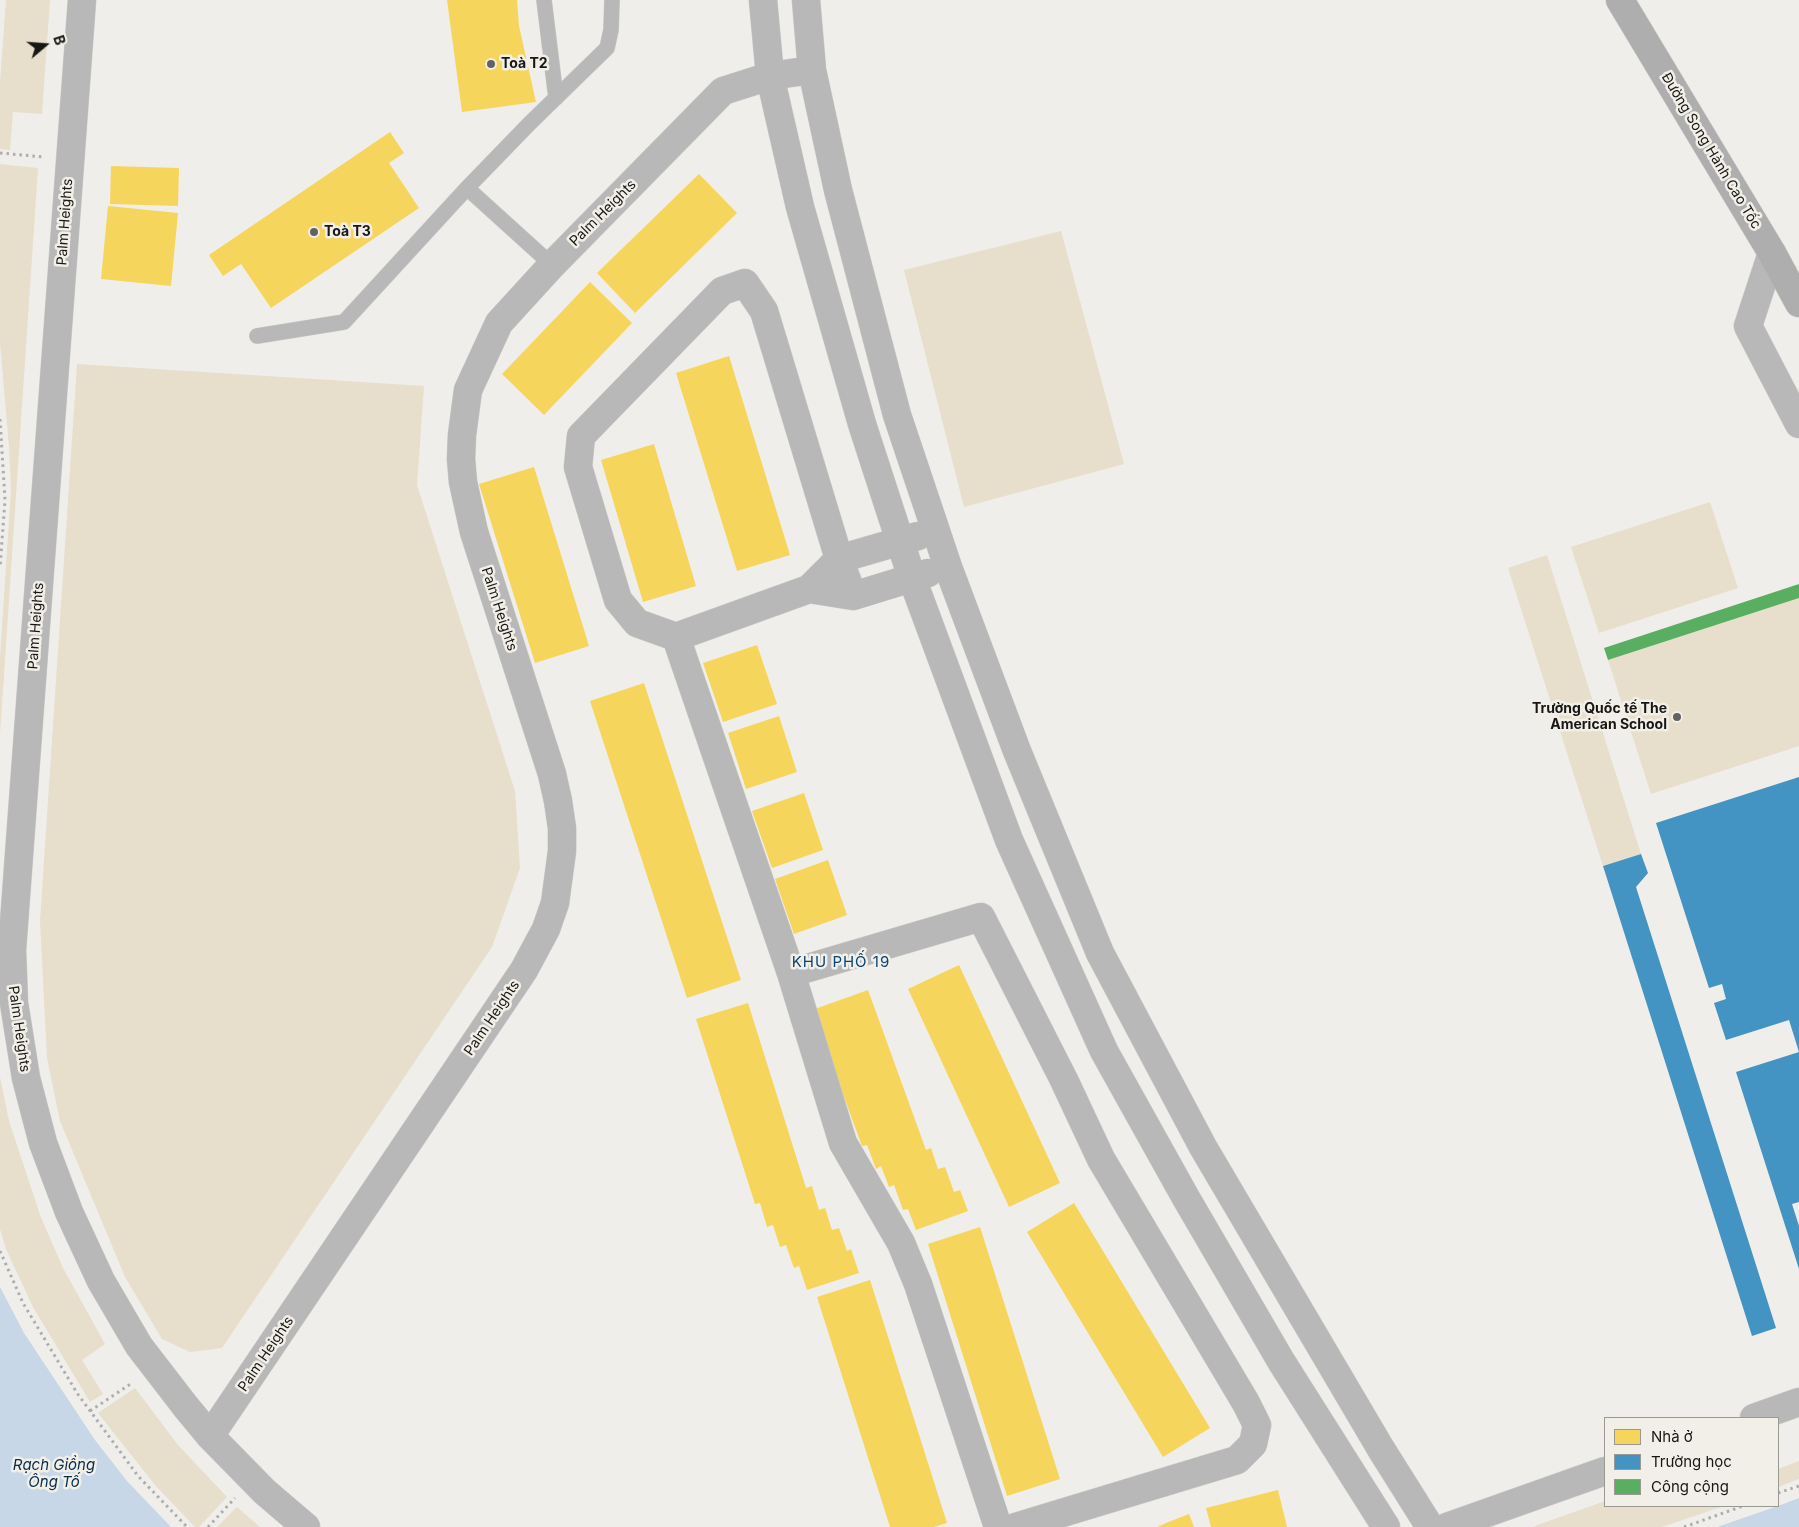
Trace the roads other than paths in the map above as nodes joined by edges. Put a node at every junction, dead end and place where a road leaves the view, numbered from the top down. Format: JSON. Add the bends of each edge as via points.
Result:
{"nodes":[{"id":1,"x":82,"y":0,"type":"edge"},
{"id":2,"x":544,"y":0,"type":"edge"},
{"id":3,"x":612,"y":0,"type":"edge"},
{"id":4,"x":763,"y":0,"type":"edge"},
{"id":5,"x":806,"y":0,"type":"edge"},
{"id":6,"x":1620,"y":0,"type":"edge"},
{"id":7,"x":812,"y":70,"type":"junction"},
{"id":8,"x":770,"y":76,"type":"junction"},
{"id":9,"x":556,"y":98,"type":"junction"},
{"id":10,"x":467,"y":188,"type":"junction"},
{"id":11,"x":1772,"y":253,"type":"junction"},
{"id":12,"x":552,"y":265,"type":"junction"},
{"id":13,"x":1799,"y":303,"type":"edge"},
{"id":14,"x":257,"y":336,"type":"dead end"},
{"id":15,"x":1799,"y":424,"type":"edge"},
{"id":16,"x":936,"y":531,"type":"junction"},
{"id":17,"x":900,"y":541,"type":"junction"},
{"id":18,"x":840,"y":559,"type":"junction"},
{"id":19,"x":948,"y":567,"type":"junction"},
{"id":20,"x":912,"y":578,"type":"junction"},
{"id":21,"x":809,"y":589,"type":"junction"},
{"id":22,"x":853,"y":596,"type":"junction"},
{"id":23,"x":676,"y":636,"type":"junction"},
{"id":24,"x":791,"y":973,"type":"junction"},
{"id":25,"x":1799,"y":1402,"type":"edge"},
{"id":26,"x":1757,"y":1417,"type":"edge"},
{"id":27,"x":210,"y":1436,"type":"junction"},
{"id":28,"x":1604,"y":1471,"type":"edge"},
{"id":29,"x":306,"y":1527,"type":"edge"},
{"id":30,"x":998,"y":1527,"type":"edge"},
{"id":31,"x":1016,"y":1527,"type":"edge"},
{"id":32,"x":1386,"y":1527,"type":"edge"},
{"id":33,"x":1430,"y":1527,"type":"edge"},
{"id":34,"x":1447,"y":1527,"type":"edge"}],
"edges":[{"from":1,"to":27,"type":"street","name":"Palm Heights","via":[[12,950],[14,1003],[26,1078],[43,1143],[84,1247],[139,1346]]},
{"from":2,"to":9,"type":"lane"},
{"from":3,"to":9,"type":"lane","via":[[607,48]]},
{"from":4,"to":8,"type":"street"},
{"from":5,"to":7,"type":"street"},
{"from":6,"to":11,"type":"main road","name":"Đường Song Hành Cao Tốc"},
{"from":7,"to":8,"type":"street","name":"Palm Heights"},
{"from":7,"to":16,"type":"street","via":[[838,190],[897,415]]},
{"from":8,"to":12,"type":"street","name":"Palm Heights","via":[[723,91]]},
{"from":8,"to":17,"type":"street","via":[[800,207],[862,424]]},
{"from":9,"to":10,"type":"lane"},
{"from":10,"to":12,"type":"lane"},
{"from":10,"to":14,"type":"lane","via":[[344,322]]},
{"from":11,"to":13,"type":"main road","name":"Đường Song Hành Cao Tốc"},
{"from":11,"to":15,"type":"street","via":[[1748,326]]},
{"from":12,"to":27,"type":"street","name":"Palm Heights","via":[[499,323],[468,390],[461,459],[474,532],[558,801],[562,851],[555,903],[546,929],[524,970]]},
{"from":16,"to":17,"type":"street"},
{"from":16,"to":19,"type":"street"},
{"from":17,"to":18,"type":"street"},
{"from":17,"to":20,"type":"street"},
{"from":18,"to":21,"type":"street"},
{"from":18,"to":22,"type":"street"},
{"from":18,"to":23,"type":"street","via":[[764,311],[746,283],[722,291],[581,436],[578,467],[618,600],[637,623]]},
{"from":19,"to":20,"type":"street"},
{"from":19,"to":33,"type":"street","via":[[1017,751],[1100,953],[1204,1147]]},
{"from":20,"to":22,"type":"street"},
{"from":20,"to":32,"type":"street","via":[[1009,840],[1104,1051],[1276,1352]]},
{"from":21,"to":22,"type":"street"},
{"from":21,"to":23,"type":"street"},
{"from":23,"to":24,"type":"street"},
{"from":24,"to":30,"type":"street","via":[[843,1143],[901,1243],[918,1284]]},
{"from":24,"to":31,"type":"street","via":[[981,917],[1101,1159],[1257,1424],[1254,1444],[1237,1460]]},
{"from":25,"to":26,"type":"street"},
{"from":27,"to":29,"type":"street","via":[[265,1492]]},
{"from":28,"to":34,"type":"street"}]}
